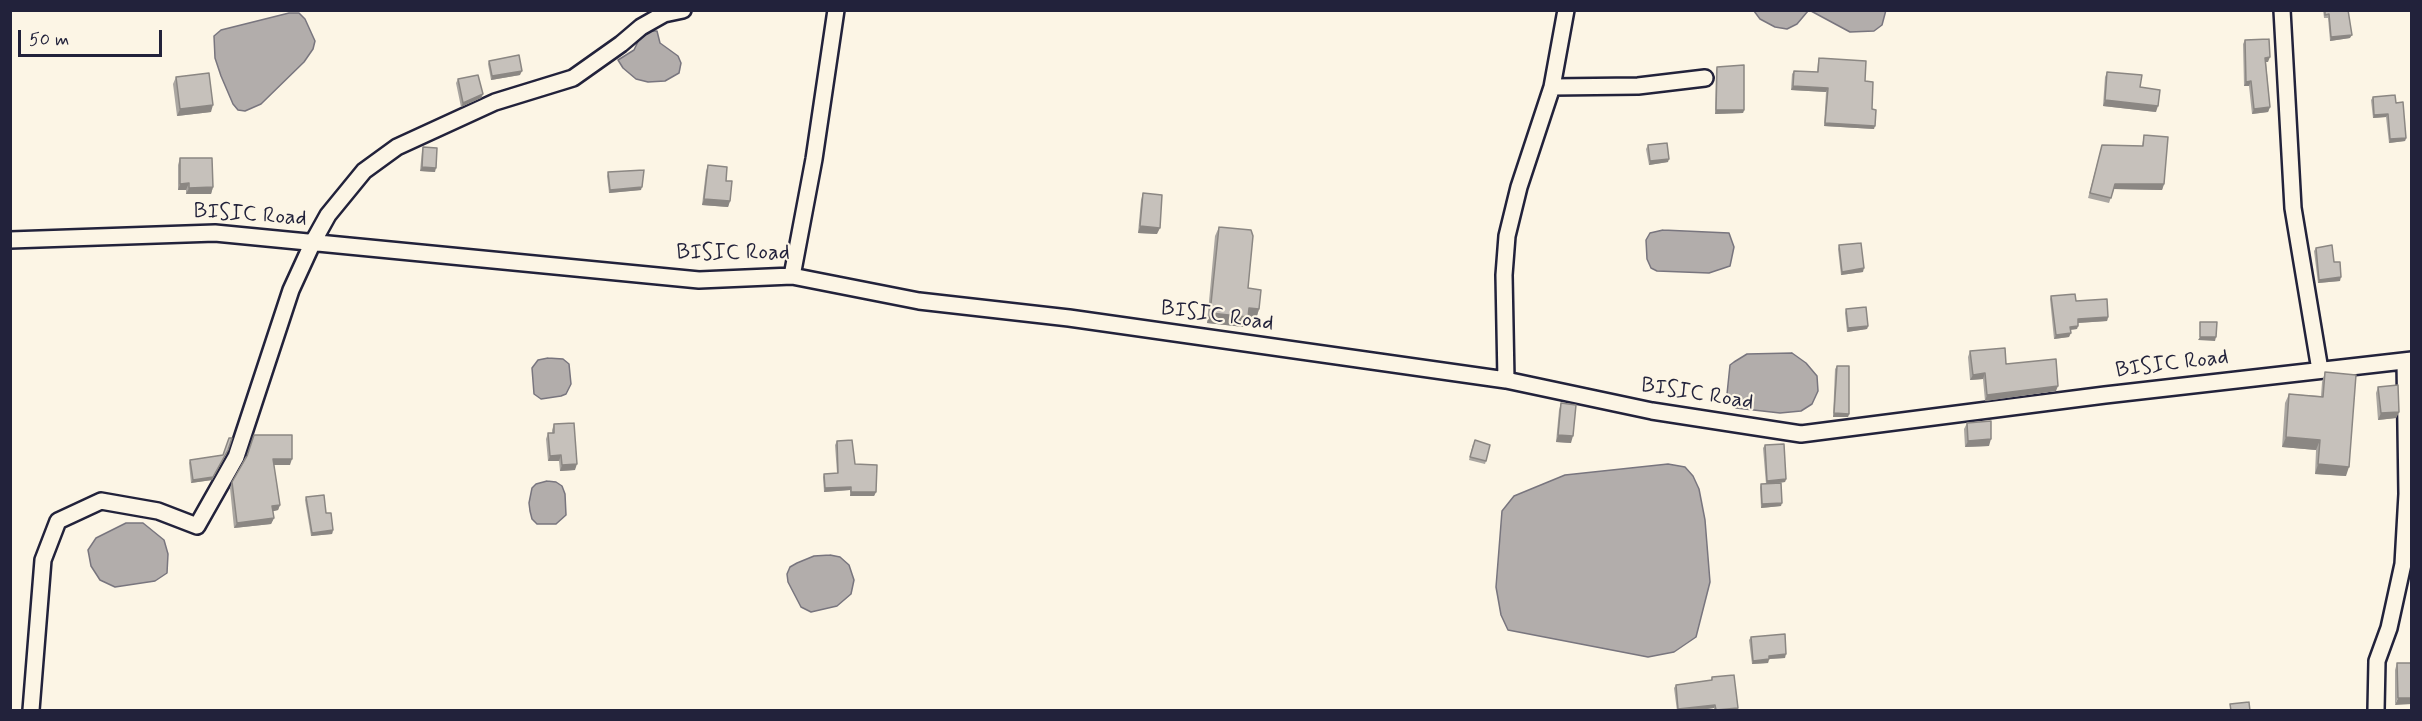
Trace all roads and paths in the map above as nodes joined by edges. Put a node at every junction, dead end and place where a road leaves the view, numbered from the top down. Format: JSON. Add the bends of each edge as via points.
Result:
{"nodes":[{"id":1,"x":683,"y":10,"type":"edge"},
{"id":2,"x":836,"y":10,"type":"edge"},
{"id":3,"x":1566,"y":10,"type":"edge"},
{"id":4,"x":2282,"y":10,"type":"edge"},
{"id":5,"x":1705,"y":78,"type":"dead end"},
{"id":6,"x":1552,"y":87,"type":"junction"},
{"id":7,"x":10,"y":240,"type":"edge"},
{"id":8,"x":313,"y":242,"type":"junction"},
{"id":9,"x":792,"y":276,"type":"junction"},
{"id":10,"x":2408,"y":361,"type":"edge"},
{"id":11,"x":2320,"y":370,"type":"junction"},
{"id":12,"x":1506,"y":380,"type":"junction"},
{"id":13,"x":31,"y":711,"type":"edge"},
{"id":14,"x":2376,"y":711,"type":"edge"}],
"edges":[{"from":1,"to":8,"type":"street","via":[[664,14],[641,27],[573,78],[495,102],[397,147],[364,171],[328,215]]},
{"from":2,"to":9,"type":"street"},
{"from":3,"to":6,"type":"street"},
{"from":4,"to":11,"type":"street","via":[[2293,208]]},
{"from":5,"to":6,"type":"street","via":[[1638,86]]},
{"from":6,"to":12,"type":"street","via":[[1519,186],[1508,236],[1504,275]]},
{"from":7,"to":8,"type":"street","name":"BISIC Road","via":[[215,233]]},
{"from":8,"to":9,"type":"street","name":"BISIC Road","via":[[699,280]]},
{"from":8,"to":13,"type":"street","via":[[291,290],[236,457],[197,526],[158,511],[101,501],[58,521],[43,560]]},
{"from":9,"to":12,"type":"street","name":"BISIC Road","via":[[919,301],[1069,318]]},
{"from":10,"to":11,"type":"street","name":"BISIC Road"},
{"from":10,"to":14,"type":"street","via":[[2403,564],[2390,628],[2377,661]]},
{"from":11,"to":12,"type":"street","name":"BISIC Road","via":[[1801,434],[1652,411]]}]}
